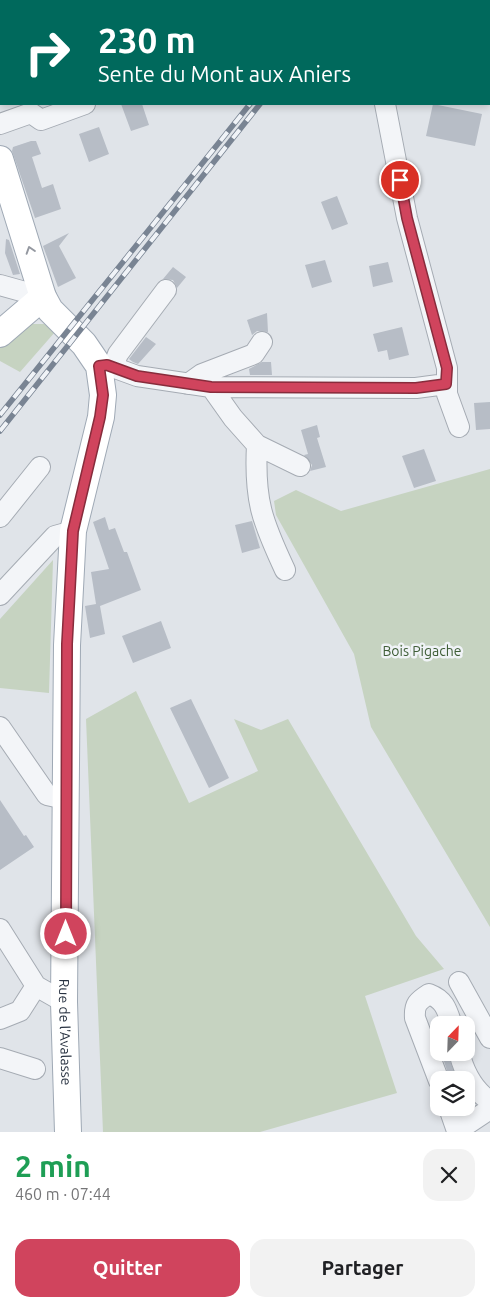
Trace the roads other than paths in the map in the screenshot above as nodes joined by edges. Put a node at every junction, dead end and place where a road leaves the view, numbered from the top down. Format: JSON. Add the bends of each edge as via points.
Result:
{"nodes":[{"id":1,"x":82,"y":105,"type":"edge"},
{"id":2,"x":385,"y":105,"type":"edge"},
{"id":3,"x":37,"y":108,"type":"edge"},
{"id":4,"x":0,"y":124,"type":"edge"},
{"id":5,"x":0,"y":159,"type":"edge"},
{"id":6,"x":0,"y":285,"type":"edge"},
{"id":7,"x":166,"y":290,"type":"dead end"},
{"id":8,"x":43,"y":297,"type":"junction"},
{"id":9,"x":0,"y":334,"type":"edge"},
{"id":10,"x":262,"y":342,"type":"dead end"},
{"id":11,"x":106,"y":366,"type":"junction"},
{"id":12,"x":188,"y":384,"type":"junction"},
{"id":13,"x":446,"y":384,"type":"junction"},
{"id":14,"x":211,"y":387,"type":"junction"},
{"id":15,"x":459,"y":427,"type":"dead end"},
{"id":16,"x":257,"y":445,"type":"junction"},
{"id":17,"x":300,"y":466,"type":"dead end"},
{"id":18,"x":40,"y":467,"type":"dead end"},
{"id":19,"x":0,"y":517,"type":"edge"},
{"id":20,"x":73,"y":531,"type":"junction"},
{"id":21,"x":285,"y":570,"type":"dead end"},
{"id":22,"x":0,"y":595,"type":"edge"},
{"id":23,"x":0,"y":727,"type":"edge"},
{"id":24,"x":65,"y":799,"type":"junction"},
{"id":25,"x":0,"y":929,"type":"edge"},
{"id":26,"x":459,"y":982,"type":"dead end"},
{"id":27,"x":36,"y":986,"type":"junction"},
{"id":28,"x":64,"y":1002,"type":"junction"},
{"id":29,"x":450,"y":1016,"type":"edge"},
{"id":30,"x":0,"y":1019,"type":"edge"},
{"id":31,"x":490,"y":1038,"type":"edge"},
{"id":32,"x":430,"y":1057,"type":"edge"},
{"id":33,"x":0,"y":1058,"type":"edge"},
{"id":34,"x":462,"y":1061,"type":"edge"},
{"id":35,"x":35,"y":1069,"type":"dead end"},
{"id":36,"x":490,"y":1101,"type":"edge"},
{"id":37,"x":490,"y":1109,"type":"edge"},
{"id":38,"x":451,"y":1116,"type":"edge"},
{"id":39,"x":68,"y":1132,"type":"edge"}],
"edges":[{"from":1,"to":3,"type":"street","via":[[40,120]]},
{"from":2,"to":13,"type":"street","via":[[407,218],[447,368]]},
{"from":3,"to":4,"type":"street"},
{"from":8,"to":5,"type":"main road","one_way":true},
{"from":6,"to":8,"type":"street"},
{"from":7,"to":11,"type":"street"},
{"from":8,"to":9,"type":"main road"},
{"from":8,"to":11,"type":"main road","via":[[50,310]]},
{"from":10,"to":12,"type":"street","via":[[254,354],[202,374]]},
{"from":11,"to":12,"type":"street","via":[[137,376]]},
{"from":11,"to":20,"type":"main road","name":"Rue de l'Avalasse","via":[[100,417]]},
{"from":12,"to":14,"type":"street"},
{"from":13,"to":14,"type":"street","via":[[416,388]]},
{"from":13,"to":15,"type":"street"},
{"from":14,"to":16,"type":"street"},
{"from":16,"to":17,"type":"street"},
{"from":16,"to":21,"type":"street","via":[[257,499],[265,528]]},
{"from":18,"to":19,"type":"street"},
{"from":20,"to":22,"type":"street","via":[[55,536]]},
{"from":20,"to":24,"type":"main road","name":"Rue de l'Avalasse","via":[[67,644]]},
{"from":23,"to":24,"type":"street","via":[[48,795]]},
{"from":24,"to":28,"type":"main road","name":"Rue de l'Avalasse"},
{"from":25,"to":27,"type":"street"},
{"from":26,"to":31,"type":"street"},
{"from":27,"to":28,"type":"street"},
{"from":27,"to":30,"type":"street","via":[[20,1011]]},
{"from":28,"to":39,"type":"main road","name":"Rue de l'Avalasse"},
{"from":29,"to":32,"type":"street","via":[[447,1007],[429,994],[414,1007]]},
{"from":33,"to":35,"type":"street"},
{"from":34,"to":36,"type":"street","via":[[480,1095]]},
{"from":37,"to":38,"type":"street","via":[[457,1131]]}]}
